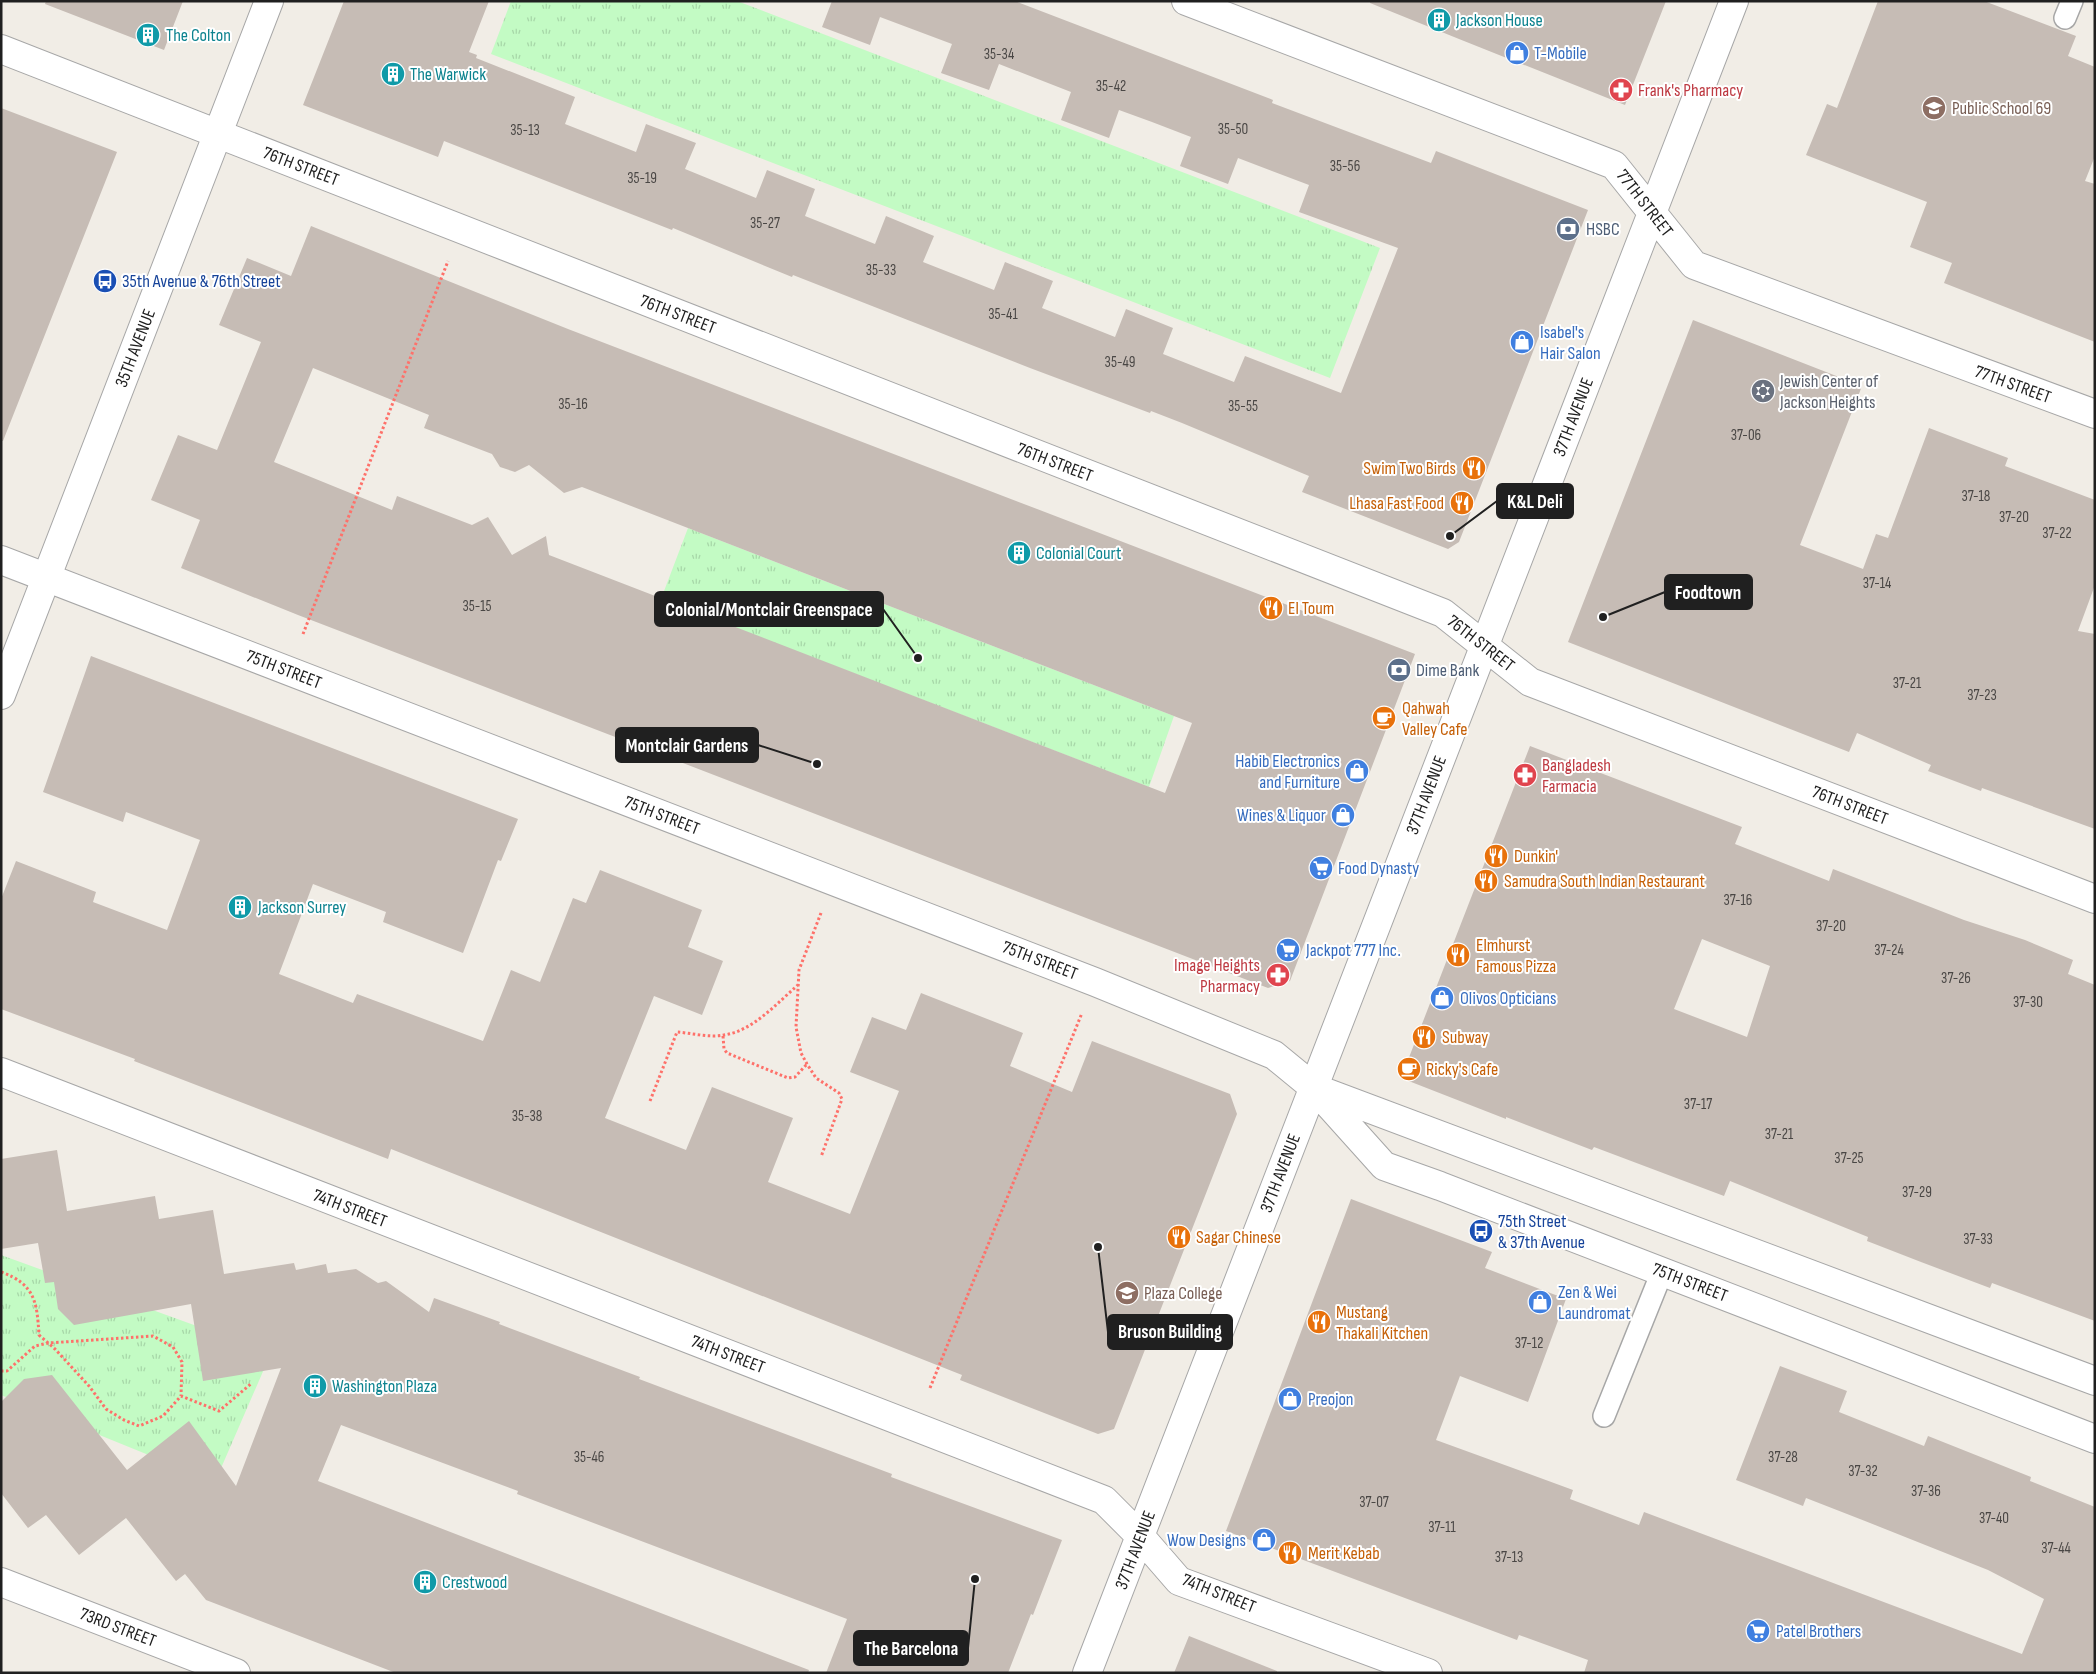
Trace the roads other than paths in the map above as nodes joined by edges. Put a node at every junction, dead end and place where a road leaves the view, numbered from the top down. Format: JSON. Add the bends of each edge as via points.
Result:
{"nodes":[{"id":1,"x":268,"y":1,"type":"edge"},
{"id":2,"x":1186,"y":1,"type":"edge"},
{"id":3,"x":1734,"y":1,"type":"edge"},
{"id":4,"x":1,"y":49,"type":"edge"},
{"id":5,"x":217,"y":134,"type":"junction"},
{"id":6,"x":1652,"y":213,"type":"junction"},
{"id":7,"x":2095,"y":414,"type":"edge"},
{"id":8,"x":1,"y":560,"type":"edge"},
{"id":9,"x":47,"y":578,"type":"junction"},
{"id":10,"x":1484,"y":644,"type":"junction"},
{"id":11,"x":1,"y":695,"type":"edge"},
{"id":12,"x":2095,"y":899,"type":"edge"},
{"id":13,"x":1,"y":1072,"type":"edge"},
{"id":14,"x":1313,"y":1087,"type":"junction"},
{"id":15,"x":1662,"y":1272,"type":"junction"},
{"id":16,"x":2095,"y":1381,"type":"edge"},
{"id":17,"x":1604,"y":1416,"type":"dead end"},
{"id":18,"x":2095,"y":1439,"type":"edge"},
{"id":19,"x":1140,"y":1536,"type":"junction"},
{"id":20,"x":1,"y":1582,"type":"edge"},
{"id":21,"x":236,"y":1673,"type":"edge"},
{"id":22,"x":1088,"y":1673,"type":"edge"},
{"id":23,"x":1428,"y":1673,"type":"edge"}],
"edges":[{"from":1,"to":5,"type":"street","name":"35TH AVENUE"},
{"from":2,"to":6,"type":"street","name":"77TH STREET","via":[[1614,165]]},
{"from":3,"to":6,"type":"street","name":"37TH AVENUE"},
{"from":4,"to":5,"type":"street","name":"76TH STREET"},
{"from":5,"to":9,"type":"street","name":"35TH AVENUE"},
{"from":5,"to":10,"type":"street","name":"76TH STREET","via":[[1443,613]]},
{"from":6,"to":7,"type":"street","name":"77TH STREET","via":[[1694,265]]},
{"from":6,"to":10,"type":"street","name":"37TH AVENUE"},
{"from":8,"to":9,"type":"street","name":"75TH STREET"},
{"from":9,"to":11,"type":"street","name":"35TH AVENUE"},
{"from":9,"to":14,"type":"street","name":"75TH STREET","via":[[1095,982],[1274,1055]]},
{"from":10,"to":12,"type":"street","name":"76TH STREET","via":[[1530,682]]},
{"from":10,"to":14,"type":"street","name":"37TH AVENUE"},
{"from":13,"to":19,"type":"street","name":"74TH STREET","via":[[1104,1500]]},
{"from":14,"to":15,"type":"street","name":"75TH STREET","via":[[1384,1166]]},
{"from":14,"to":16,"type":"street","name":"75TH STREET"},
{"from":14,"to":19,"type":"street","name":"37TH AVENUE"},
{"from":15,"to":17,"type":"lane"},
{"from":15,"to":18,"type":"street","name":"75TH STREET"},
{"from":19,"to":22,"type":"street","name":"37TH AVENUE"},
{"from":19,"to":23,"type":"street","name":"74TH STREET","via":[[1179,1581]]},
{"from":20,"to":21,"type":"street","name":"73RD STREET"}]}
